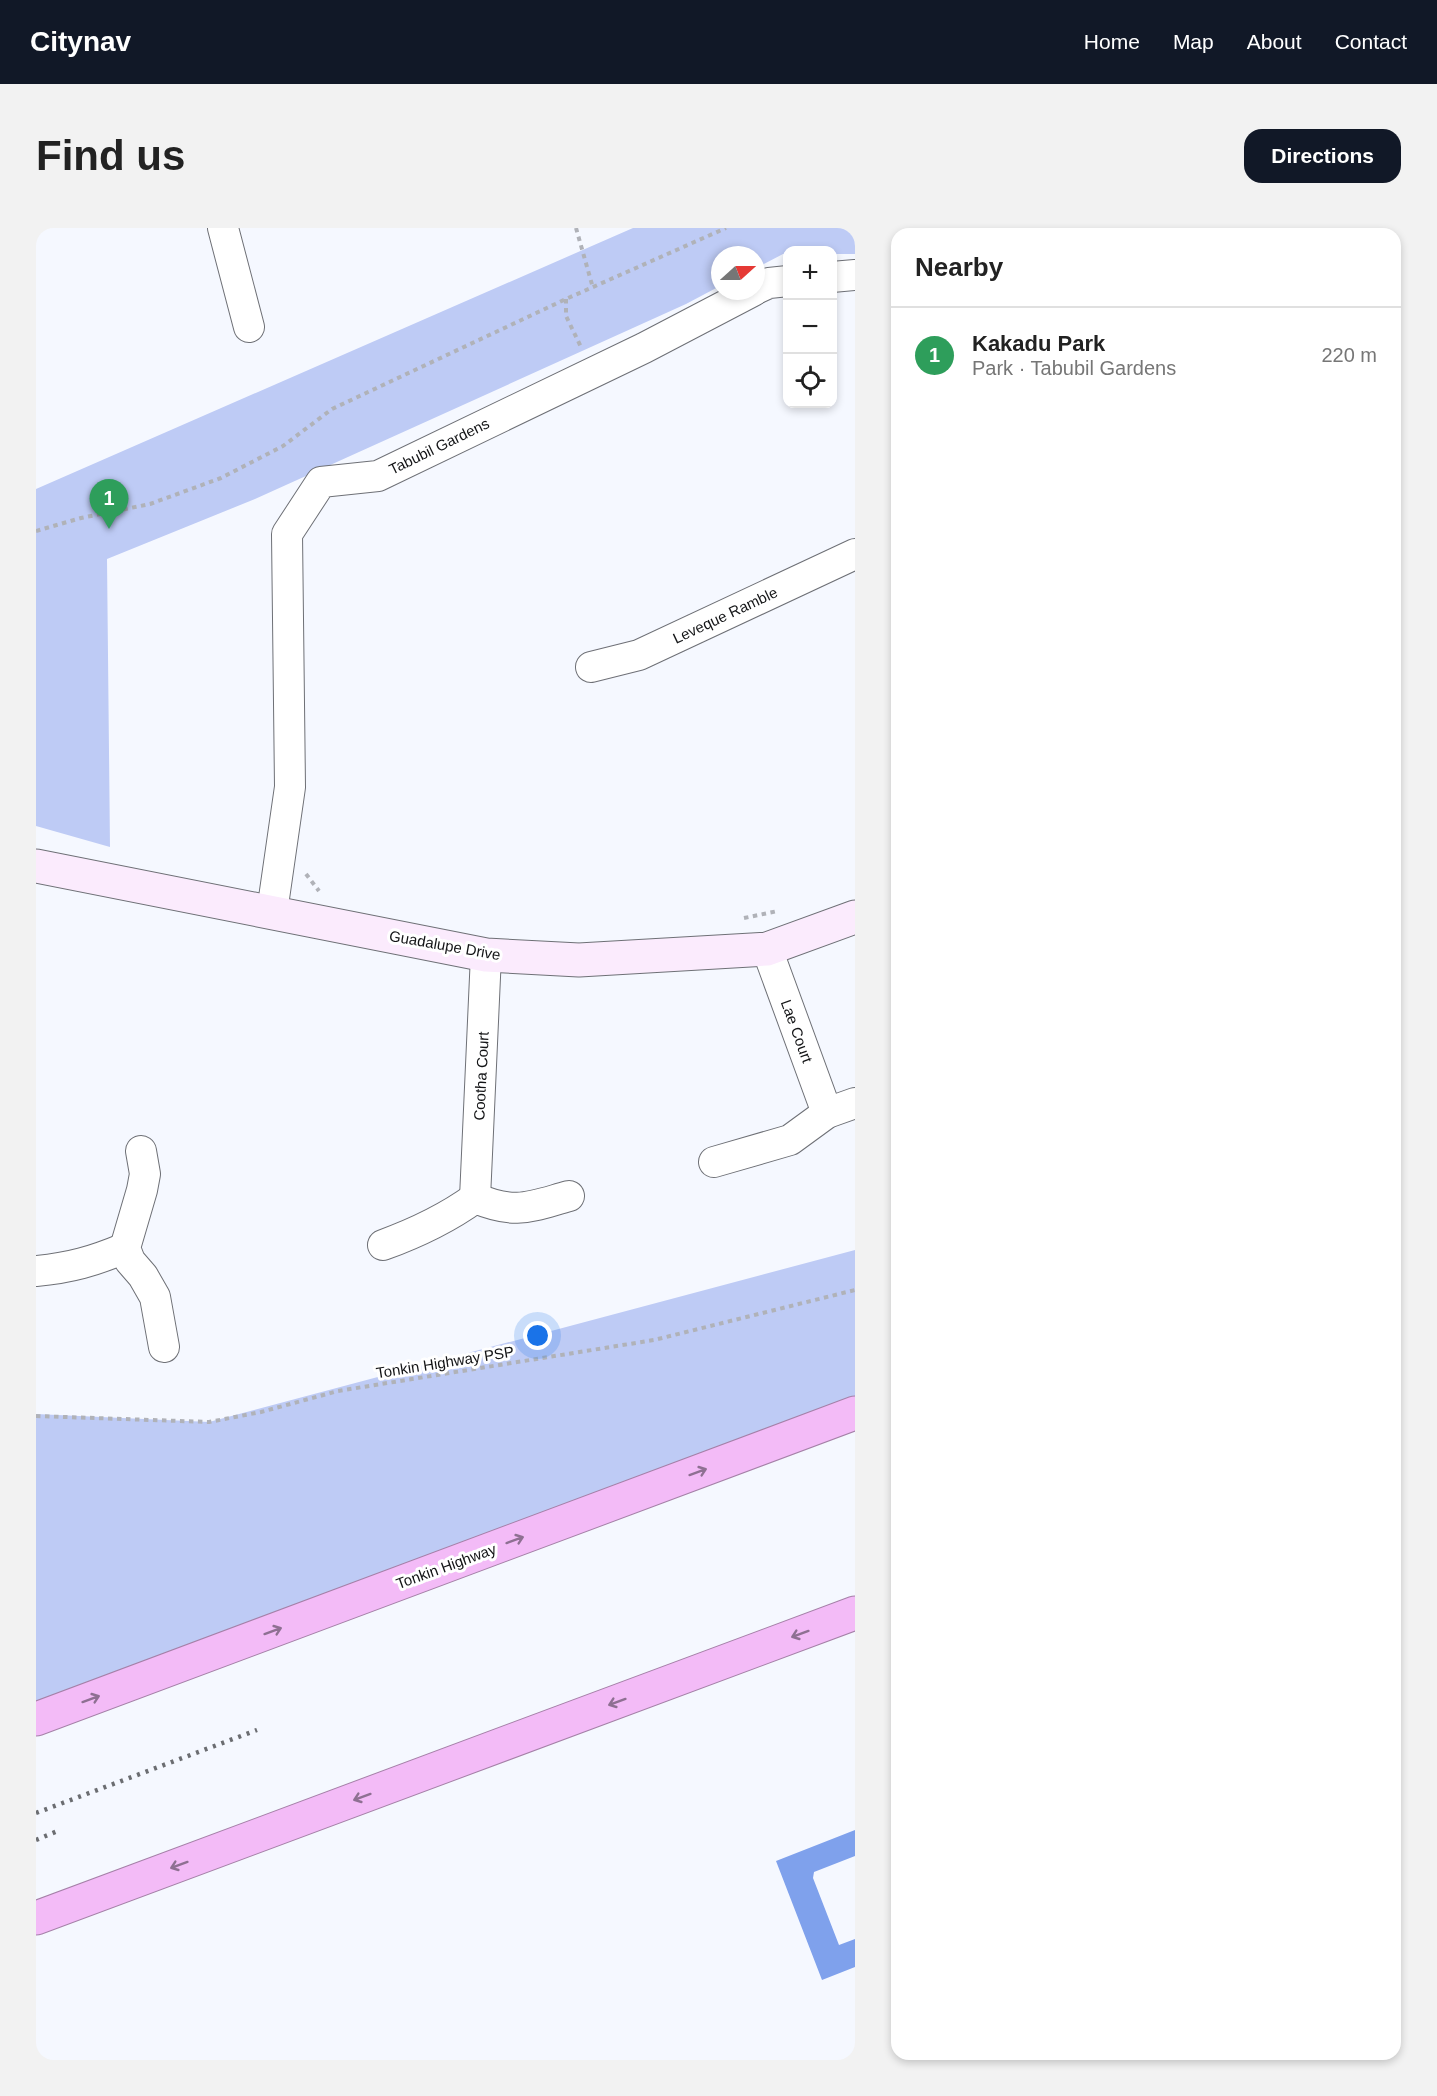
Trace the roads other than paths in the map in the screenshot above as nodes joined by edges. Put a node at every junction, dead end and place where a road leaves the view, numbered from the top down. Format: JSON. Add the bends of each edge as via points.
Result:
{"nodes":[{"id":1,"x":223,"y":228,"type":"edge"},
{"id":2,"x":855,"y":275,"type":"edge"},
{"id":3,"x":837,"y":277,"type":"edge"},
{"id":4,"x":783,"y":282,"type":"edge"},
{"id":5,"x":765,"y":285,"type":"edge"},
{"id":6,"x":734,"y":300,"type":"edge"},
{"id":7,"x":249,"y":327,"type":"dead end"},
{"id":8,"x":855,"y":554,"type":"edge"},
{"id":9,"x":591,"y":667,"type":"dead end"},
{"id":10,"x":36,"y":866,"type":"edge"},
{"id":11,"x":272,"y":912,"type":"junction"},
{"id":12,"x":855,"y":917,"type":"edge"},
{"id":13,"x":767,"y":949,"type":"junction"},
{"id":14,"x":486,"y":954,"type":"junction"},
{"id":15,"x":855,"y":1103,"type":"edge"},
{"id":16,"x":827,"y":1113,"type":"junction"},
{"id":17,"x":141,"y":1151,"type":"dead end"},
{"id":18,"x":714,"y":1162,"type":"dead end"},
{"id":19,"x":569,"y":1196,"type":"dead end"},
{"id":20,"x":475,"y":1198,"type":"junction"},
{"id":21,"x":383,"y":1245,"type":"dead end"},
{"id":22,"x":125,"y":1248,"type":"junction"},
{"id":23,"x":36,"y":1271,"type":"edge"},
{"id":24,"x":164,"y":1347,"type":"dead end"},
{"id":25,"x":855,"y":1413,"type":"edge"},
{"id":26,"x":855,"y":1613,"type":"edge"},
{"id":27,"x":36,"y":1719,"type":"edge"},
{"id":28,"x":36,"y":1918,"type":"edge"}],
"edges":[{"from":1,"to":7,"type":"street"},
{"from":2,"to":3,"type":"street"},
{"from":4,"to":5,"type":"street","name":"Tabubil Gardens"},
{"from":6,"to":11,"type":"street","name":"Tabubil Gardens","via":[[378,476],[321,482],[287,534],[290,787]]},
{"from":8,"to":9,"type":"street","name":"Leveque Ramble","via":[[639,655]]},
{"from":10,"to":11,"type":"street","name":"Guadalupe Drive"},
{"from":11,"to":14,"type":"street","name":"Guadalupe Drive"},
{"from":12,"to":13,"type":"street","name":"Guadalupe Drive"},
{"from":13,"to":14,"type":"street","name":"Guadalupe Drive","via":[[579,960]]},
{"from":13,"to":16,"type":"street","name":"Lae Court"},
{"from":14,"to":20,"type":"street","name":"Cootha Court"},
{"from":15,"to":16,"type":"street"},
{"from":16,"to":18,"type":"street","via":[[790,1140]]},
{"from":17,"to":22,"type":"street","via":[[145,1174]]},
{"from":19,"to":20,"type":"street","via":[[518,1209]]},
{"from":20,"to":21,"type":"street","via":[[439,1222]]},
{"from":22,"to":23,"type":"street","via":[[64,1269]]},
{"from":22,"to":24,"type":"street","via":[[155,1297]]},
{"from":27,"to":25,"type":"highway","name":"Tonkin Highway","one_way":true},
{"from":26,"to":28,"type":"highway","one_way":true}]}
